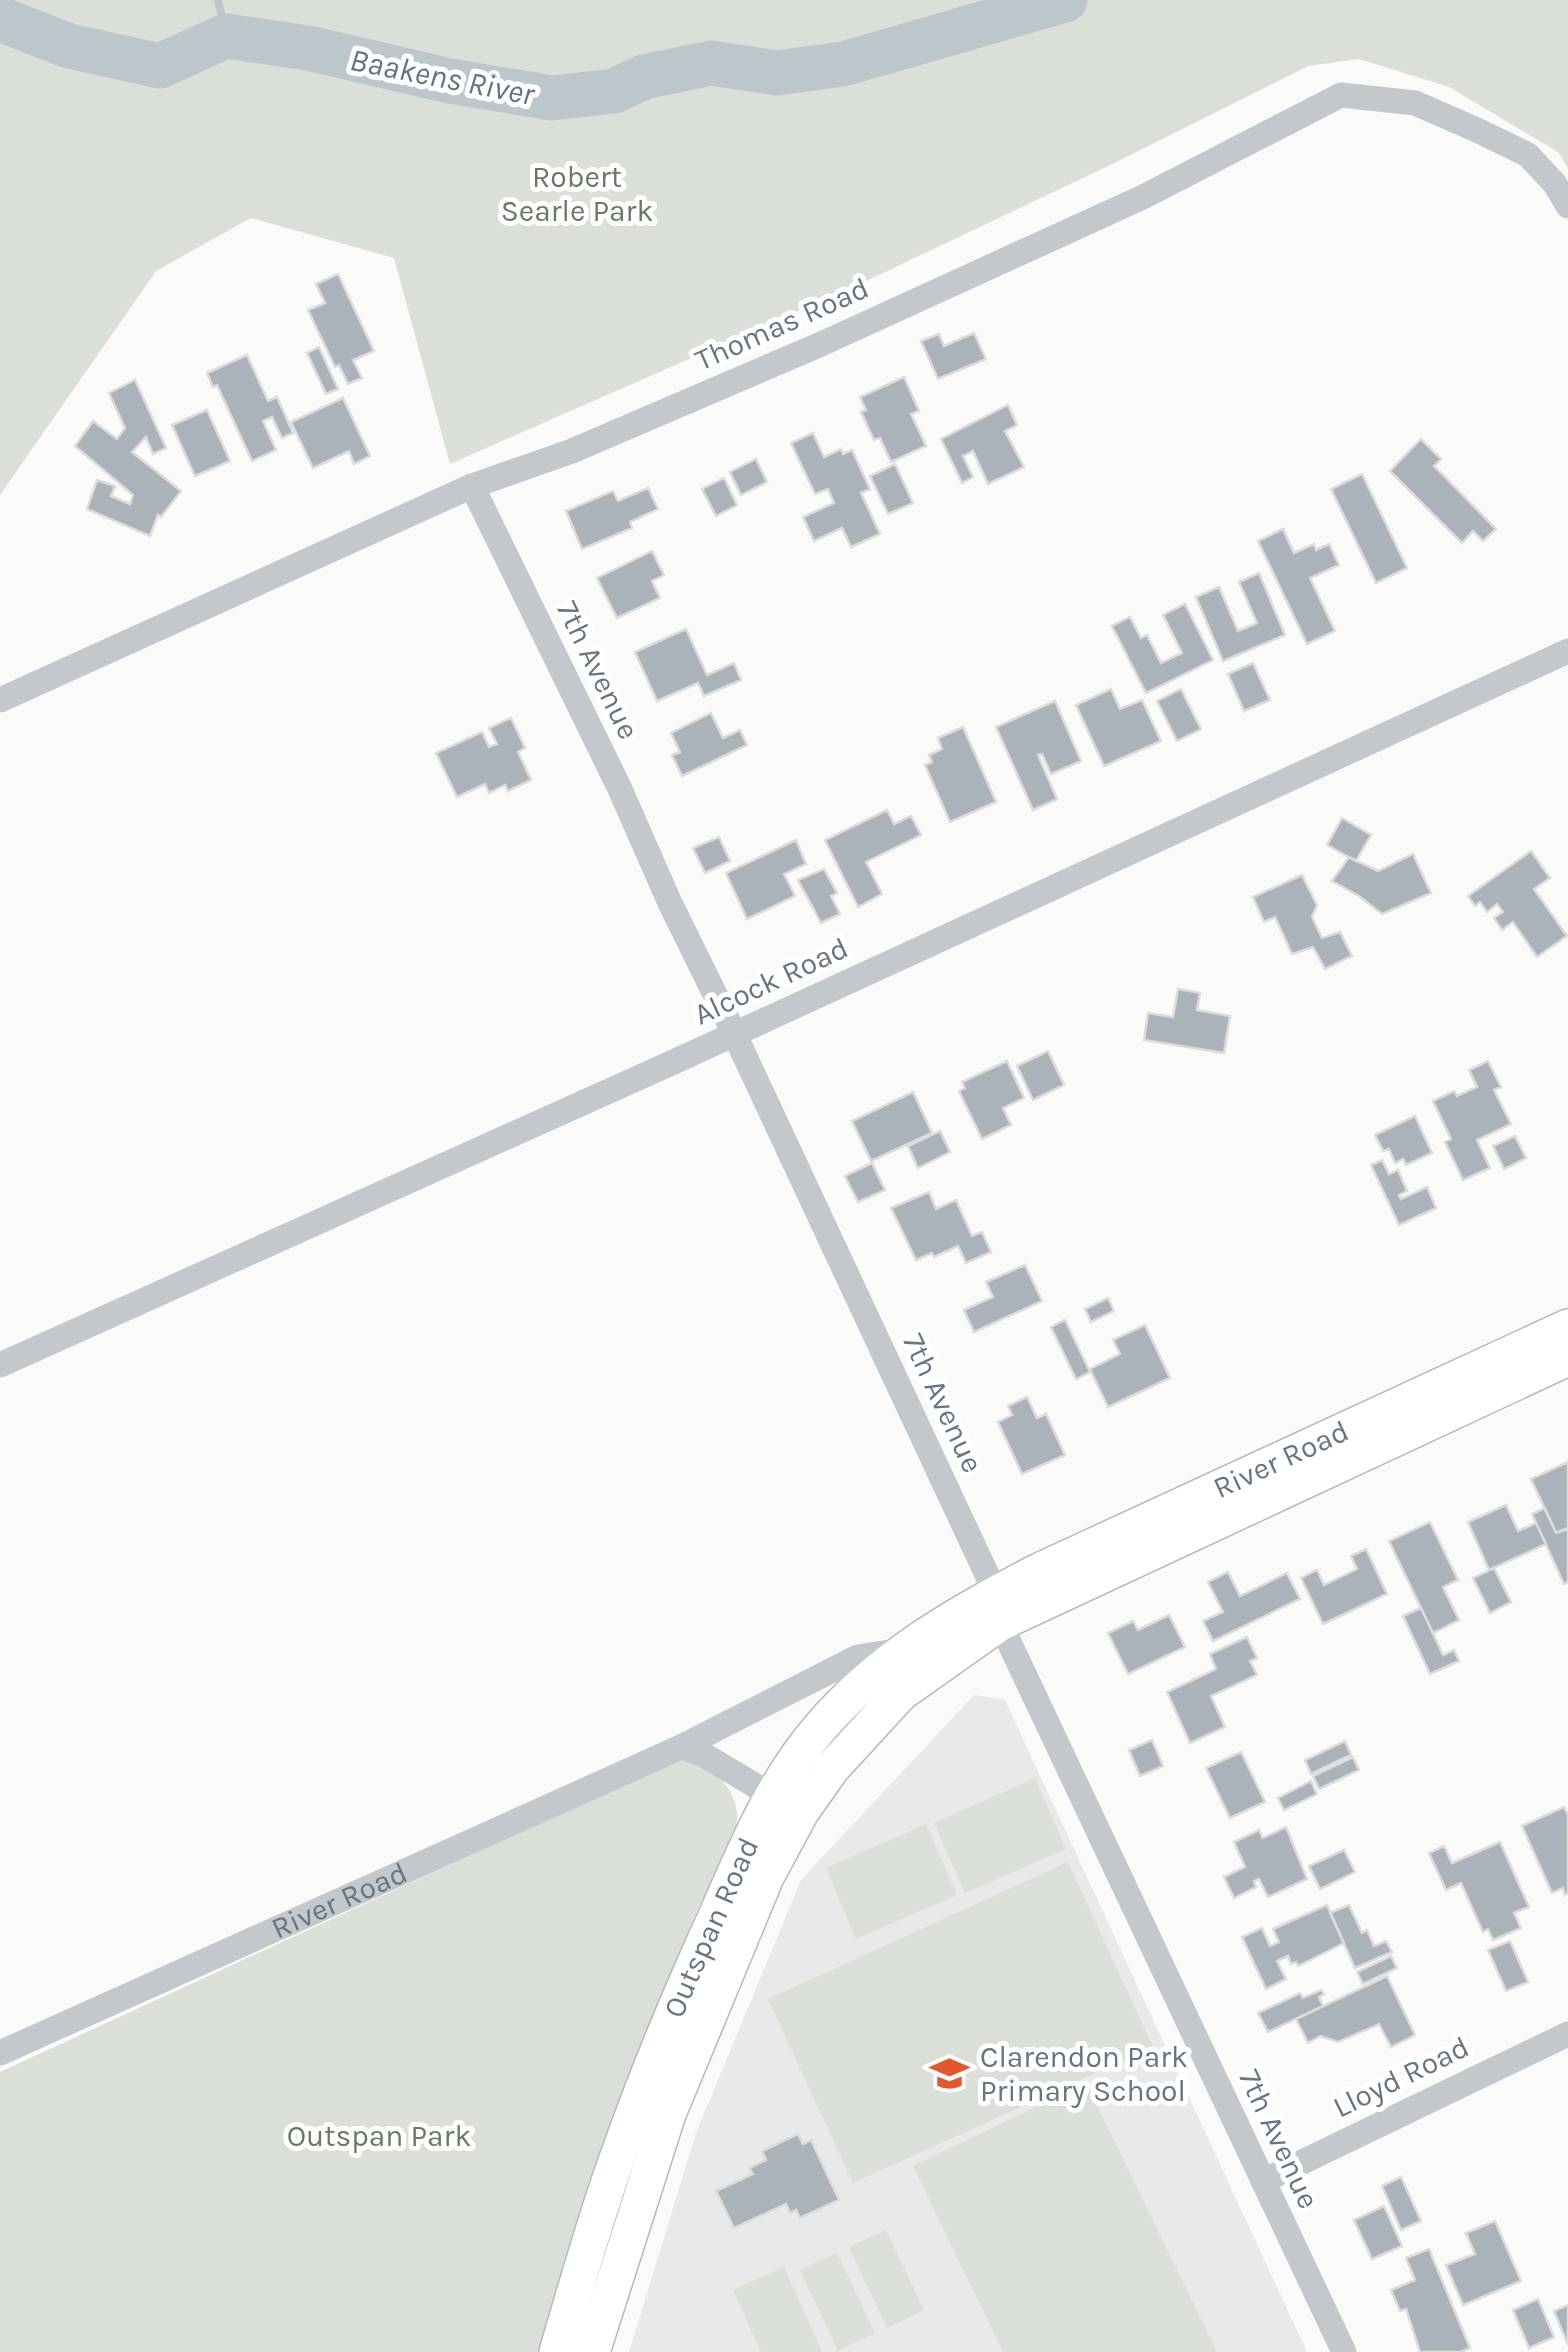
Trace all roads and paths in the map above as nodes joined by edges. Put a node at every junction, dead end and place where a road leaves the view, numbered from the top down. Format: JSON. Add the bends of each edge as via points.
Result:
{"nodes":[{"id":1,"x":1568,"y":206,"type":"edge"},
{"id":2,"x":472,"y":486,"type":"junction"},
{"id":3,"x":1568,"y":652,"type":"edge"},
{"id":4,"x":0,"y":700,"type":"edge"},
{"id":5,"x":734,"y":1033,"type":"junction"},
{"id":6,"x":1568,"y":1326,"type":"edge"},
{"id":7,"x":1568,"y":1358,"type":"edge"},
{"id":8,"x":0,"y":1365,"type":"edge"},
{"id":9,"x":1394,"y":1422,"type":"junction"},
{"id":10,"x":998,"y":1608,"type":"junction"},
{"id":11,"x":902,"y":1650,"type":"junction"},
{"id":12,"x":681,"y":1747,"type":"junction"},
{"id":13,"x":786,"y":1805,"type":"junction"},
{"id":14,"x":1568,"y":2034,"type":"edge"},
{"id":15,"x":0,"y":2054,"type":"edge"},
{"id":16,"x":1263,"y":2181,"type":"junction"},
{"id":17,"x":557,"y":2352,"type":"edge"},
{"id":18,"x":592,"y":2352,"type":"edge"},
{"id":19,"x":1344,"y":2352,"type":"edge"}],
"edges":[{"from":1,"to":2,"type":"street","name":"Thomas Road","via":[[1528,156],[1477,130],[1414,104],[1341,95],[1143,197],[819,345],[572,451]]},
{"from":2,"to":4,"type":"street","name":"Thomas Road"},
{"from":2,"to":5,"type":"street","name":"7th Avenue"},
{"from":3,"to":5,"type":"street","name":"Alcock Road"},
{"from":5,"to":8,"type":"street","name":"Alcock Road"},
{"from":5,"to":10,"type":"street","name":"7th Avenue"},
{"from":6,"to":9,"type":"main road","name":"River Road"},
{"from":7,"to":9,"type":"main road","name":"River Road"},
{"from":9,"to":10,"type":"main road","name":"River Road"},
{"from":10,"to":11,"type":"main road","name":"Outspan Road"},
{"from":10,"to":13,"type":"main road","name":"Outspan Road"},
{"from":10,"to":16,"type":"street","name":"7th Avenue"},
{"from":11,"to":12,"type":"street","name":"River Road","via":[[858,1657]]},
{"from":11,"to":13,"type":"main road","name":"Outspan Road","via":[[816,1732]]},
{"from":12,"to":13,"type":"street"},
{"from":12,"to":15,"type":"street","name":"River Road"},
{"from":13,"to":17,"type":"main road","name":"Outspan Road","via":[[671,2016],[613,2170]]},
{"from":13,"to":18,"type":"main road","name":"Outspan Road","via":[[766,1877],[668,2114]]},
{"from":14,"to":16,"type":"street","name":"Lloyd Road"},
{"from":16,"to":19,"type":"street","name":"7th Avenue"}]}
